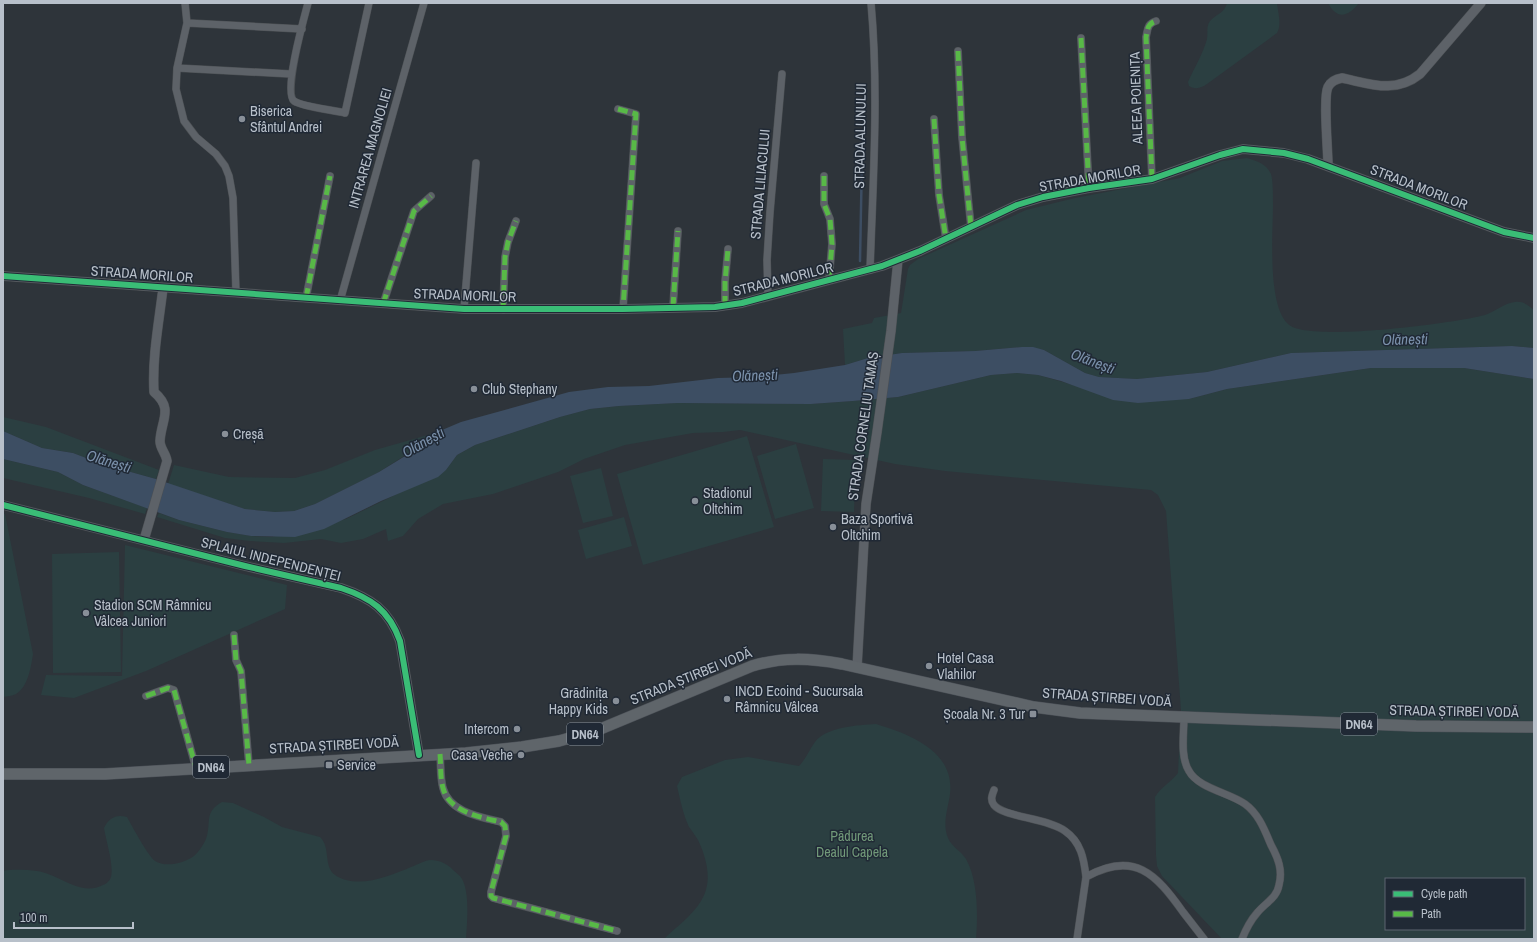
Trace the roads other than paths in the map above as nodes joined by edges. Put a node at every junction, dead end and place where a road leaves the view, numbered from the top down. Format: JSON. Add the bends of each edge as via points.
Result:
{"nodes":[{"id":1,"x":185,"y":3,"type":"edge"},
{"id":2,"x":308,"y":3,"type":"edge"},
{"id":3,"x":369,"y":3,"type":"edge"},
{"id":4,"x":424,"y":3,"type":"edge"},
{"id":5,"x":871,"y":3,"type":"edge"},
{"id":6,"x":1481,"y":3,"type":"edge"},
{"id":7,"x":1156,"y":21,"type":"dead end"},
{"id":8,"x":187,"y":23,"type":"junction"},
{"id":9,"x":302,"y":29,"type":"junction"},
{"id":10,"x":1081,"y":38,"type":"dead end"},
{"id":11,"x":958,"y":51,"type":"dead end"},
{"id":12,"x":177,"y":68,"type":"junction"},
{"id":13,"x":291,"y":74,"type":"junction"},
{"id":14,"x":782,"y":74,"type":"dead end"},
{"id":15,"x":618,"y":109,"type":"dead end"},
{"id":16,"x":934,"y":119,"type":"dead end"},
{"id":17,"x":476,"y":163,"type":"dead end"},
{"id":18,"x":1328,"y":165,"type":"junction"},
{"id":19,"x":330,"y":176,"type":"dead end"},
{"id":20,"x":824,"y":176,"type":"dead end"},
{"id":21,"x":1152,"y":179,"type":"junction"},
{"id":22,"x":1089,"y":188,"type":"junction"},
{"id":23,"x":431,"y":196,"type":"dead end"},
{"id":24,"x":516,"y":221,"type":"dead end"},
{"id":25,"x":971,"y":227,"type":"junction"},
{"id":26,"x":678,"y":231,"type":"dead end"},
{"id":27,"x":1534,"y":238,"type":"edge"},
{"id":28,"x":946,"y":239,"type":"junction"},
{"id":29,"x":728,"y":249,"type":"dead end"},
{"id":30,"x":898,"y":260,"type":"junction"},
{"id":31,"x":870,"y":270,"type":"junction"},
{"id":32,"x":3,"y":276,"type":"edge"},
{"id":33,"x":829,"y":280,"type":"junction"},
{"id":34,"x":163,"y":288,"type":"junction"},
{"id":35,"x":236,"y":293,"type":"junction"},
{"id":36,"x":768,"y":296,"type":"junction"},
{"id":37,"x":306,"y":298,"type":"junction"},
{"id":38,"x":340,"y":301,"type":"junction"},
{"id":39,"x":383,"y":304,"type":"junction"},
{"id":40,"x":725,"y":306,"type":"junction"},
{"id":41,"x":673,"y":308,"type":"junction"},
{"id":42,"x":464,"y":309,"type":"junction"},
{"id":43,"x":623,"y":309,"type":"junction"},
{"id":44,"x":504,"y":310,"type":"junction"},
{"id":45,"x":3,"y":505,"type":"edge"},
{"id":46,"x":144,"y":540,"type":"junction"},
{"id":47,"x":234,"y":635,"type":"dead end"},
{"id":48,"x":857,"y":668,"type":"junction"},
{"id":49,"x":146,"y":696,"type":"dead end"},
{"id":50,"x":1184,"y":717,"type":"junction"},
{"id":51,"x":1534,"y":727,"type":"edge"},
{"id":52,"x":440,"y":754,"type":"junction"},
{"id":53,"x":419,"y":755,"type":"junction"},
{"id":54,"x":249,"y":765,"type":"junction"},
{"id":55,"x":196,"y":768,"type":"junction"},
{"id":56,"x":3,"y":774,"type":"edge"},
{"id":57,"x":994,"y":790,"type":"dead end"},
{"id":58,"x":1086,"y":877,"type":"junction"},
{"id":59,"x":616,"y":931,"type":"dead end"},
{"id":60,"x":1077,"y":939,"type":"edge"},
{"id":61,"x":1204,"y":939,"type":"edge"},
{"id":62,"x":1242,"y":939,"type":"edge"}],
"edges":[{"from":1,"to":8,"type":"street"},
{"from":2,"to":9,"type":"street"},
{"from":3,"to":13,"type":"street","via":[[345,113],[292,100]]},
{"from":4,"to":38,"type":"street","name":"INTRAREA MAGNOLIEI"},
{"from":5,"to":31,"type":"street","name":"STRADA ALUNULUI","via":[[874,126]]},
{"from":6,"to":18,"type":"street","via":[[1420,74],[1411,81],[1389,87],[1342,78],[1332,82],[1327,88],[1326,101]]},
{"from":7,"to":21,"type":"street","name":"ALEEA POIENIȚA","via":[[1148,26],[1146,37]]},
{"from":8,"to":9,"type":"street"},
{"from":8,"to":12,"type":"street"},
{"from":9,"to":13,"type":"street"},
{"from":10,"to":22,"type":"street"},
{"from":11,"to":25,"type":"street","via":[[962,137]]},
{"from":12,"to":13,"type":"street"},
{"from":12,"to":35,"type":"street","via":[[176,89],[184,121],[196,137],[211,148],[221,160],[232,187]]},
{"from":14,"to":36,"type":"street","name":"STRADA LILIACULUI","via":[[770,212]]},
{"from":15,"to":43,"type":"street","via":[[636,114]]},
{"from":16,"to":28,"type":"street","via":[[939,195]]},
{"from":17,"to":42,"type":"street"},
{"from":18,"to":21,"type":"street","name":"STRADA MORILOR","via":[[1284,153],[1244,149]]},
{"from":18,"to":27,"type":"street","name":"STRADA MORILOR","via":[[1504,232]]},
{"from":19,"to":37,"type":"street"},
{"from":20,"to":33,"type":"street","via":[[824,204],[830,219],[832,244]]},
{"from":21,"to":22,"type":"street","name":"STRADA MORILOR"},
{"from":22,"to":25,"type":"street","name":"STRADA MORILOR","via":[[1043,197]]},
{"from":23,"to":39,"type":"street","via":[[414,211]]},
{"from":24,"to":44,"type":"street","via":[[505,257]]},
{"from":25,"to":28,"type":"street","name":"STRADA MORILOR"},
{"from":26,"to":41,"type":"street"},
{"from":28,"to":30,"type":"street","name":"STRADA MORILOR"},
{"from":29,"to":40,"type":"street"},
{"from":30,"to":31,"type":"street","name":"STRADA MORILOR"},
{"from":30,"to":48,"type":"street","name":"STRADA CORNELIU TAMAȘ","via":[[878,432],[866,504]]},
{"from":31,"to":33,"type":"street","name":"STRADA MORILOR"},
{"from":32,"to":34,"type":"street","name":"STRADA MORILOR"},
{"from":33,"to":36,"type":"street","name":"STRADA MORILOR"},
{"from":34,"to":35,"type":"street","name":"STRADA MORILOR"},
{"from":34,"to":46,"type":"street","via":[[155,348],[154,392],[166,407],[160,441],[167,461]]},
{"from":35,"to":37,"type":"street","name":"STRADA MORILOR"},
{"from":36,"to":40,"type":"street","name":"STRADA MORILOR"},
{"from":37,"to":38,"type":"street","name":"STRADA MORILOR"},
{"from":38,"to":39,"type":"street","name":"STRADA MORILOR"},
{"from":39,"to":42,"type":"street","name":"STRADA MORILOR"},
{"from":40,"to":41,"type":"street","name":"STRADA MORILOR"},
{"from":41,"to":43,"type":"street","name":"STRADA MORILOR"},
{"from":42,"to":44,"type":"street","name":"STRADA MORILOR"},
{"from":43,"to":44,"type":"street","name":"STRADA MORILOR"},
{"from":45,"to":46,"type":"street","name":"SPLAIUL INDEPENDENȚEI"},
{"from":46,"to":53,"type":"street","name":"SPLAIUL INDEPENDENȚEI","via":[[341,588],[374,602],[387,616],[400,641]]},
{"from":47,"to":54,"type":"street","via":[[236,660],[241,670]]},
{"from":48,"to":50,"type":"main road","name":"STRADA ȘTIRBEI VODĂ","number":"DN64","via":[[1041,708],[1095,714]]},
{"from":48,"to":52,"type":"main road","name":"STRADA ȘTIRBEI VODĂ","number":"DN64","via":[[794,658],[764,663],[739,671],[614,724],[572,738],[502,750]]},
{"from":49,"to":55,"type":"street","via":[[168,688],[174,690]]},
{"from":50,"to":51,"type":"main road","name":"STRADA ȘTIRBEI VODĂ","number":"DN64","via":[[1416,726]]},
{"from":50,"to":62,"type":"street","via":[[1184,755],[1188,771],[1201,783],[1237,799],[1254,812],[1278,858],[1280,884],[1277,893],[1258,911],[1247,926]]},
{"from":52,"to":53,"type":"main road","name":"STRADA ȘTIRBEI VODĂ","number":"DN64"},
{"from":52,"to":59,"type":"street","via":[[441,778],[447,798],[469,814],[501,822],[505,826],[506,836],[491,896]]},
{"from":53,"to":54,"type":"main road","name":"STRADA ȘTIRBEI VODĂ","number":"DN64"},
{"from":54,"to":55,"type":"main road","name":"STRADA ȘTIRBEI VODĂ","number":"DN64"},
{"from":55,"to":56,"type":"main road","name":"STRADA ȘTIRBEI VODĂ","number":"DN64","via":[[74,775]]},
{"from":57,"to":58,"type":"street","via":[[993,804],[1001,811],[1055,824],[1066,831],[1084,858]]},
{"from":58,"to":60,"type":"street"},
{"from":58,"to":61,"type":"street","via":[[1102,870],[1122,866],[1145,871],[1158,880]]}]}
